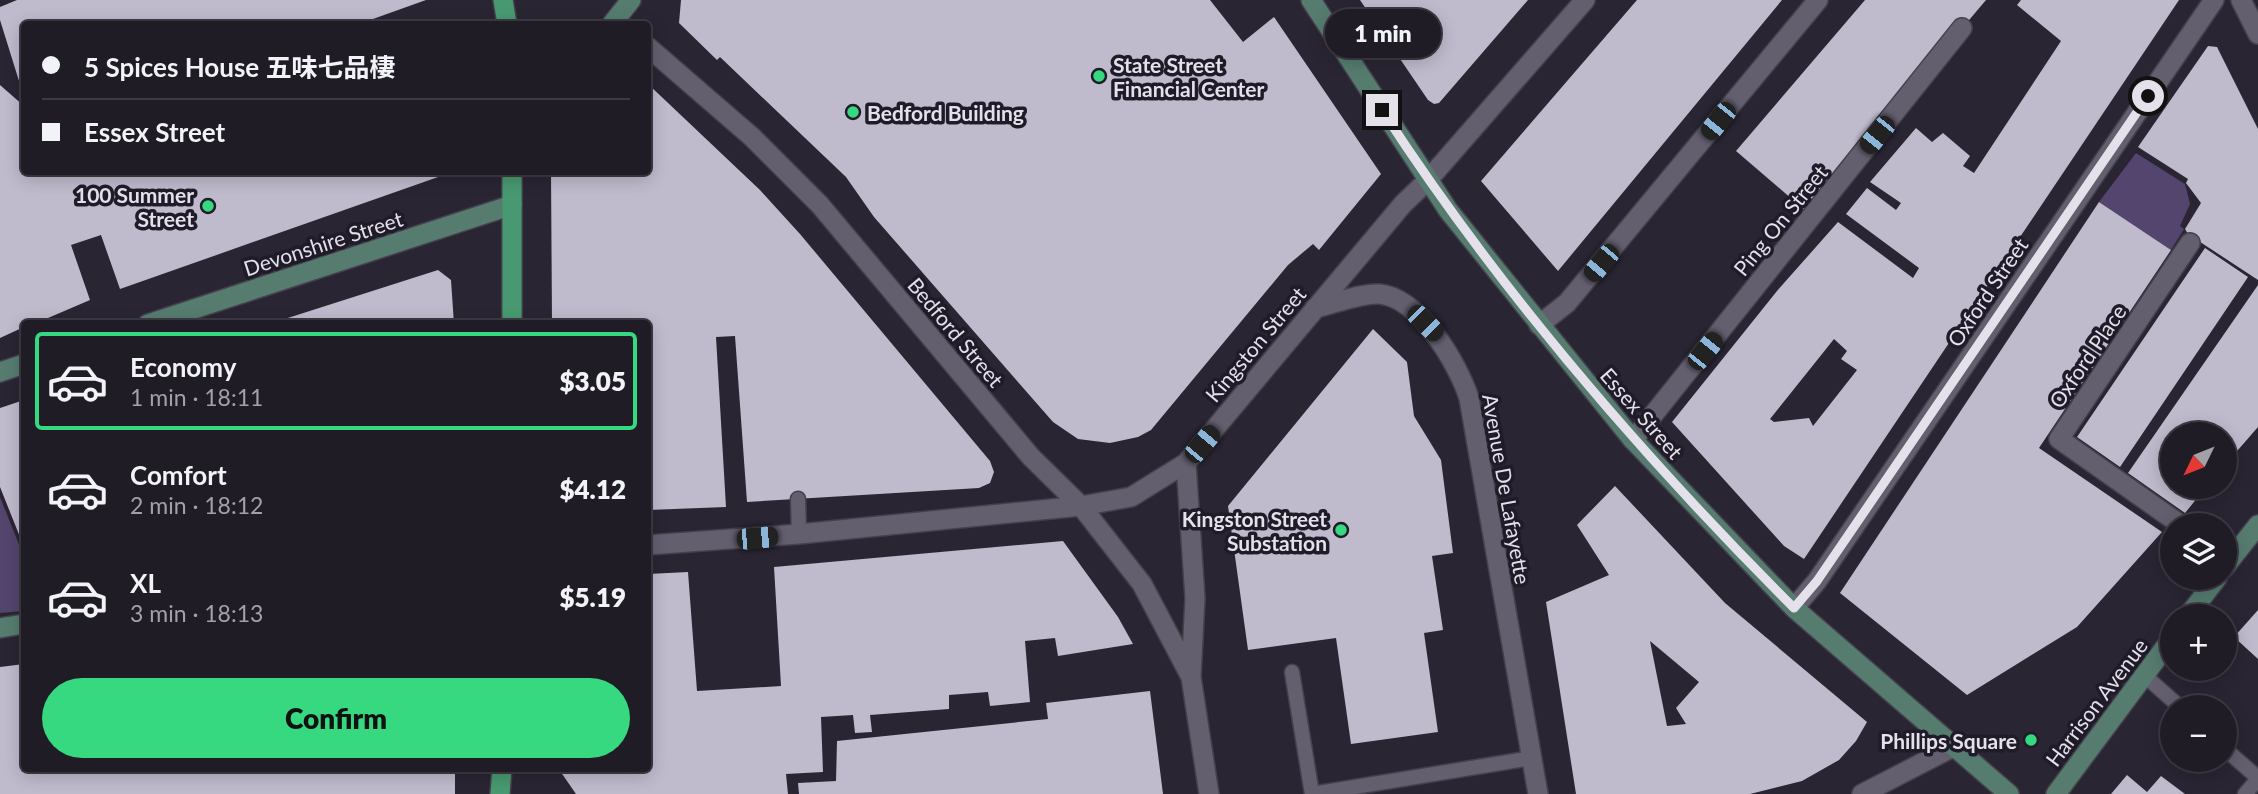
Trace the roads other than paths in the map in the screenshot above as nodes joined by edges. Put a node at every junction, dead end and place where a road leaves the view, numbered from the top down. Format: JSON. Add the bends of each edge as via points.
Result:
{"nodes":[{"id":1,"x":503,"y":0,"type":"edge"},
{"id":2,"x":631,"y":0,"type":"edge"},
{"id":3,"x":1311,"y":0,"type":"edge"},
{"id":4,"x":1585,"y":0,"type":"edge"},
{"id":5,"x":1818,"y":0,"type":"edge"},
{"id":6,"x":2214,"y":0,"type":"edge"},
{"id":7,"x":2241,"y":0,"type":"edge"},
{"id":8,"x":506,"y":21,"type":"edge"},
{"id":9,"x":617,"y":21,"type":"edge"},
{"id":10,"x":1962,"y":28,"type":"dead end"},
{"id":11,"x":2258,"y":34,"type":"edge"},
{"id":12,"x":651,"y":50,"type":"edge"},
{"id":13,"x":512,"y":175,"type":"edge"},
{"id":14,"x":1429,"y":180,"type":"junction"},
{"id":15,"x":512,"y":205,"type":"junction"},
{"id":16,"x":2190,"y":243,"type":"dead end"},
{"id":17,"x":1315,"y":309,"type":"junction"},
{"id":18,"x":160,"y":320,"type":"edge"},
{"id":19,"x":512,"y":320,"type":"edge"},
{"id":20,"x":1539,"y":325,"type":"junction"},
{"id":21,"x":21,"y":365,"type":"edge"},
{"id":22,"x":0,"y":372,"type":"edge"},
{"id":23,"x":1633,"y":440,"type":"junction"},
{"id":24,"x":1186,"y":463,"type":"junction"},
{"id":25,"x":798,"y":499,"type":"dead end"},
{"id":26,"x":1080,"y":506,"type":"junction"},
{"id":27,"x":2164,"y":513,"type":"edge"},
{"id":28,"x":2258,"y":525,"type":"edge"},
{"id":29,"x":799,"y":534,"type":"junction"},
{"id":30,"x":651,"y":545,"type":"edge"},
{"id":31,"x":2237,"y":549,"type":"edge"},
{"id":32,"x":2208,"y":590,"type":"edge"},
{"id":33,"x":2197,"y":604,"type":"edge"},
{"id":34,"x":1794,"y":608,"type":"junction"},
{"id":35,"x":21,"y":624,"type":"edge"},
{"id":36,"x":0,"y":628,"type":"edge"},
{"id":37,"x":2160,"y":654,"type":"edge"},
{"id":38,"x":1292,"y":672,"type":"dead end"},
{"id":39,"x":2144,"y":675,"type":"junction"},
{"id":40,"x":1191,"y":677,"type":"junction"},
{"id":41,"x":2166,"y":695,"type":"edge"},
{"id":42,"x":1955,"y":746,"type":"junction"},
{"id":43,"x":1532,"y":758,"type":"junction"},
{"id":44,"x":2237,"y":759,"type":"edge"},
{"id":45,"x":502,"y":772,"type":"edge"},
{"id":46,"x":2258,"y":778,"type":"edge"},
{"id":47,"x":500,"y":794,"type":"edge"},
{"id":48,"x":1209,"y":794,"type":"edge"},
{"id":49,"x":1538,"y":794,"type":"edge"},
{"id":50,"x":1862,"y":794,"type":"edge"},
{"id":51,"x":2009,"y":794,"type":"edge"},
{"id":52,"x":2056,"y":794,"type":"edge"},
{"id":53,"x":2245,"y":794,"type":"edge"}],
"edges":[{"from":1,"to":8,"type":"main road"},
{"from":2,"to":9,"type":"main road"},
{"from":3,"to":14,"type":"main road","name":"Essex Street"},
{"from":4,"to":14,"type":"street","name":"Kingston Street"},
{"from":5,"to":20,"type":"street","via":[[1567,303]]},
{"from":6,"to":34,"type":"street","name":"Oxford Street","via":[[1817,581]]},
{"from":7,"to":11,"type":"street"},
{"from":10,"to":23,"type":"street","name":"Ping On Street"},
{"from":12,"to":26,"type":"street","name":"Bedford Street","via":[[752,137],[820,205],[1031,457]]},
{"from":13,"to":15,"type":"main road"},
{"from":14,"to":17,"type":"street","name":"Kingston Street","via":[[1403,204]]},
{"from":14,"to":20,"type":"main road","name":"Essex Street"},
{"from":15,"to":18,"type":"main road","name":"Devonshire Street"},
{"from":15,"to":19,"type":"main road"},
{"from":16,"to":27,"type":"street","name":"Oxford Place","via":[[2059,439]]},
{"from":17,"to":24,"type":"street","name":"Kingston Street"},
{"from":17,"to":43,"type":"street","name":"Avenue De Lafayette","via":[[1378,294],[1391,297],[1436,334],[1460,370],[1469,398]]},
{"from":20,"to":23,"type":"main road","name":"Essex Street"},
{"from":21,"to":22,"type":"main road"},
{"from":23,"to":34,"type":"main road","name":"Essex Street"},
{"from":24,"to":26,"type":"street","name":"Kingston Street","via":[[1130,497]]},
{"from":24,"to":40,"type":"street","name":"Bedford Street","via":[[1195,598]]},
{"from":25,"to":29,"type":"lane"},
{"from":26,"to":29,"type":"street","name":"Kingston Street"},
{"from":26,"to":40,"type":"street","name":"Bedford Street","via":[[1142,584]]},
{"from":28,"to":31,"type":"main road"},
{"from":29,"to":30,"type":"street","name":"Kingston Street"},
{"from":32,"to":33,"type":"main road"},
{"from":34,"to":42,"type":"main road","name":"Essex Street"},
{"from":35,"to":36,"type":"main road"},
{"from":37,"to":39,"type":"main road","name":"Harrison Avenue"},
{"from":38,"to":43,"type":"lane","via":[[1311,794]]},
{"from":39,"to":41,"type":"lane"},
{"from":39,"to":52,"type":"main road","name":"Harrison Avenue"},
{"from":40,"to":48,"type":"street","name":"Bedford Street"},
{"from":42,"to":50,"type":"street"},
{"from":42,"to":51,"type":"main road","name":"Essex Street"},
{"from":43,"to":49,"type":"street","name":"Avenue De Lafayette"},
{"from":44,"to":46,"type":"lane"},
{"from":45,"to":47,"type":"main road"},
{"from":46,"to":53,"type":"lane"}]}
